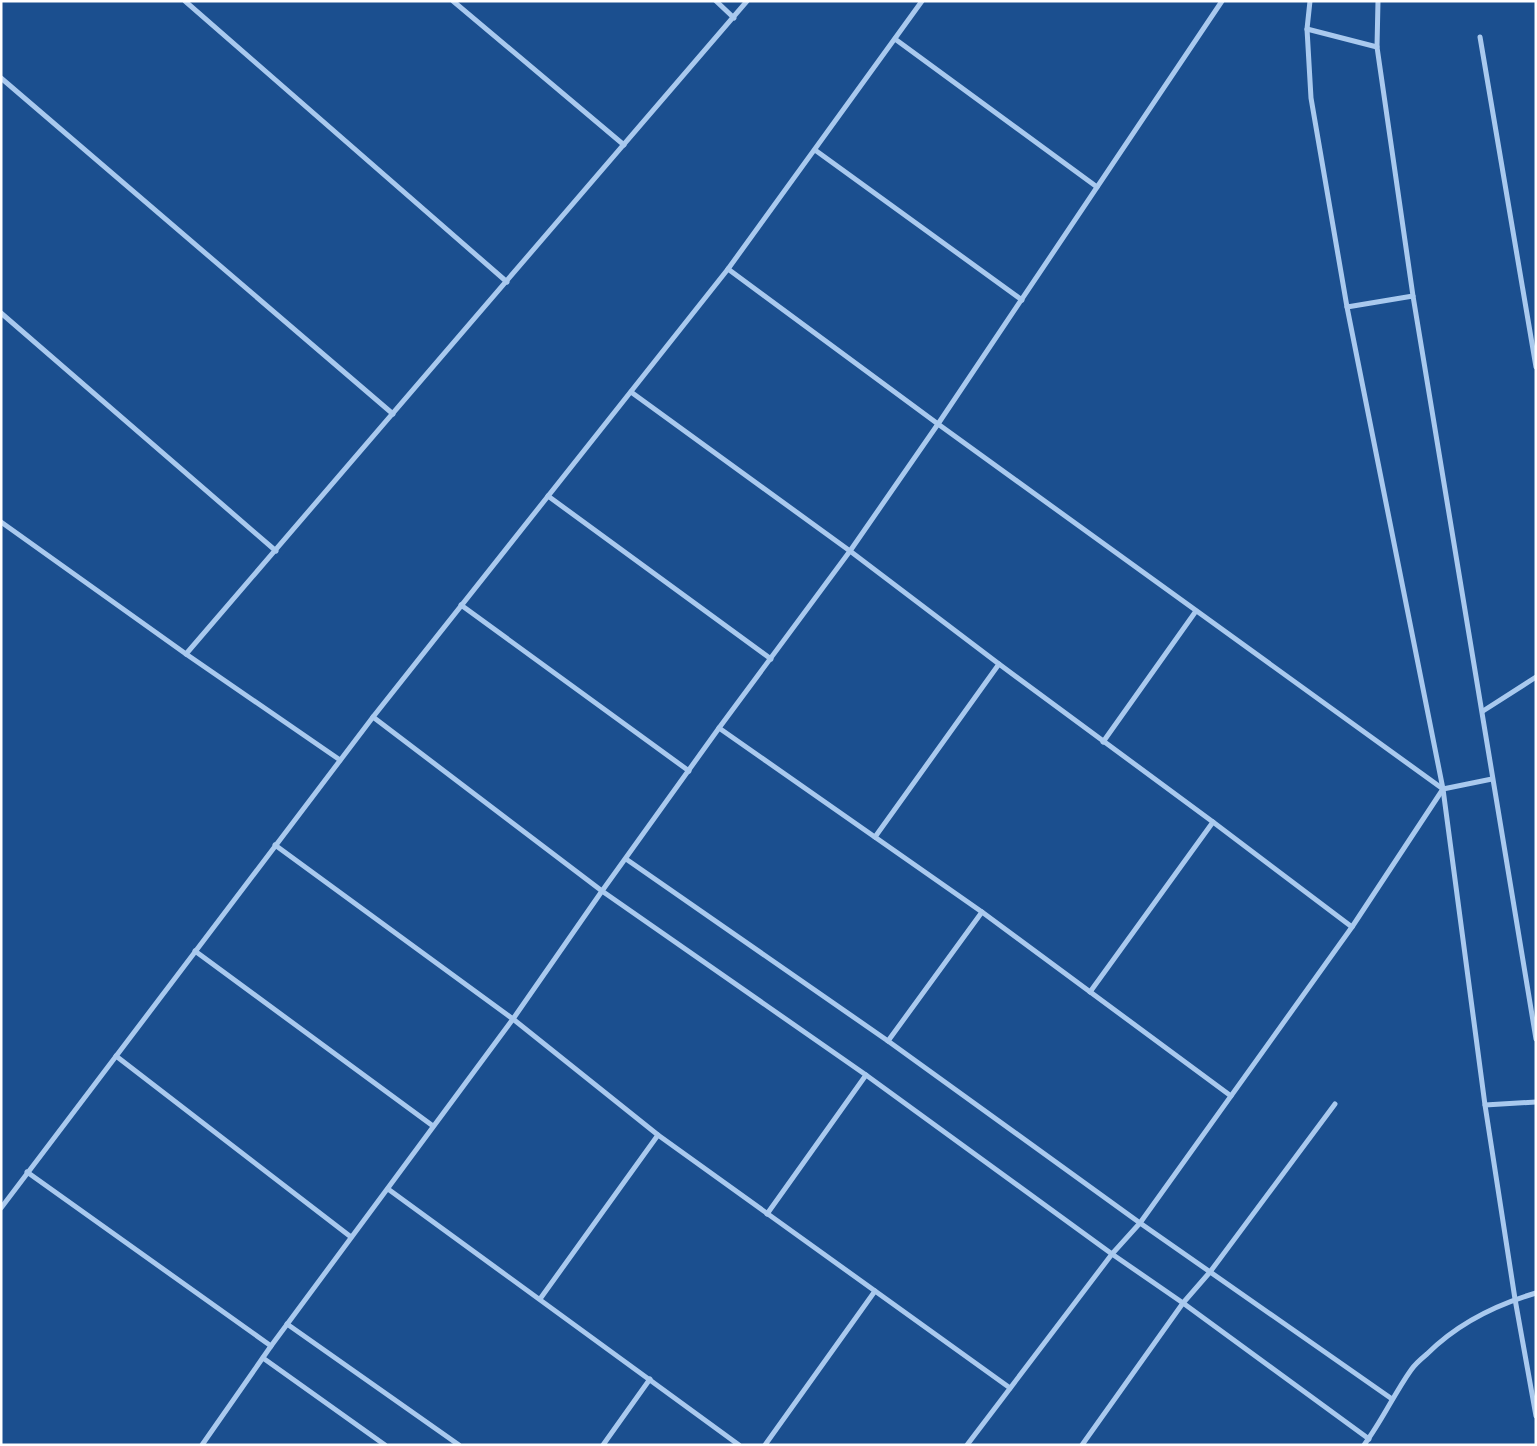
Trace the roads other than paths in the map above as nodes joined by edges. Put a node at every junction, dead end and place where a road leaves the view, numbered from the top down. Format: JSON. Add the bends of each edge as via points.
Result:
{"nodes":[{"id":1,"x":185,"y":1,"type":"edge"},
{"id":2,"x":453,"y":1,"type":"edge"},
{"id":3,"x":716,"y":1,"type":"edge"},
{"id":4,"x":747,"y":1,"type":"edge"},
{"id":5,"x":922,"y":1,"type":"edge"},
{"id":6,"x":1222,"y":1,"type":"edge"},
{"id":7,"x":1310,"y":1,"type":"edge"},
{"id":8,"x":1378,"y":1,"type":"edge"},
{"id":9,"x":734,"y":18,"type":"junction"},
{"id":10,"x":1307,"y":29,"type":"junction"},
{"id":11,"x":1480,"y":37,"type":"dead end"},
{"id":12,"x":895,"y":39,"type":"junction"},
{"id":13,"x":1377,"y":47,"type":"junction"},
{"id":14,"x":1,"y":78,"type":"edge"},
{"id":15,"x":624,"y":146,"type":"junction"},
{"id":16,"x":815,"y":150,"type":"junction"},
{"id":17,"x":1097,"y":187,"type":"junction"},
{"id":18,"x":728,"y":269,"type":"junction"},
{"id":19,"x":507,"y":282,"type":"junction"},
{"id":20,"x":1412,"y":296,"type":"junction"},
{"id":21,"x":1022,"y":300,"type":"junction"},
{"id":22,"x":1347,"y":307,"type":"junction"},
{"id":23,"x":1,"y":313,"type":"edge"},
{"id":24,"x":1536,"y":368,"type":"edge"},
{"id":25,"x":631,"y":392,"type":"junction"},
{"id":26,"x":393,"y":414,"type":"junction"},
{"id":27,"x":938,"y":424,"type":"junction"},
{"id":28,"x":548,"y":496,"type":"junction"},
{"id":29,"x":1,"y":522,"type":"edge"},
{"id":30,"x":276,"y":551,"type":"junction"},
{"id":31,"x":850,"y":551,"type":"junction"},
{"id":32,"x":462,"y":605,"type":"junction"},
{"id":33,"x":1196,"y":611,"type":"junction"},
{"id":34,"x":186,"y":654,"type":"junction"},
{"id":35,"x":771,"y":659,"type":"junction"},
{"id":36,"x":999,"y":664,"type":"junction"},
{"id":37,"x":1536,"y":677,"type":"edge"},
{"id":38,"x":1482,"y":712,"type":"junction"},
{"id":39,"x":373,"y":717,"type":"junction"},
{"id":40,"x":719,"y":728,"type":"junction"},
{"id":41,"x":1103,"y":742,"type":"junction"},
{"id":42,"x":340,"y":760,"type":"junction"},
{"id":43,"x":689,"y":771,"type":"junction"},
{"id":44,"x":1492,"y":779,"type":"junction"},
{"id":45,"x":1444,"y":789,"type":"junction"},
{"id":46,"x":1213,"y":822,"type":"junction"},
{"id":47,"x":874,"y":837,"type":"junction"},
{"id":48,"x":275,"y":845,"type":"junction"},
{"id":49,"x":626,"y":858,"type":"junction"},
{"id":50,"x":602,"y":891,"type":"junction"},
{"id":51,"x":982,"y":912,"type":"junction"},
{"id":52,"x":1352,"y":927,"type":"junction"},
{"id":53,"x":195,"y":951,"type":"junction"},
{"id":54,"x":1090,"y":992,"type":"junction"},
{"id":55,"x":513,"y":1019,"type":"junction"},
{"id":56,"x":1536,"y":1039,"type":"edge"},
{"id":57,"x":888,"y":1041,"type":"junction"},
{"id":58,"x":116,"y":1056,"type":"junction"},
{"id":59,"x":866,"y":1075,"type":"junction"},
{"id":60,"x":1231,"y":1096,"type":"junction"},
{"id":61,"x":1536,"y":1102,"type":"edge"},
{"id":62,"x":1335,"y":1104,"type":"dead end"},
{"id":63,"x":1485,"y":1105,"type":"junction"},
{"id":64,"x":433,"y":1126,"type":"junction"},
{"id":65,"x":658,"y":1135,"type":"junction"},
{"id":66,"x":27,"y":1172,"type":"junction"},
{"id":67,"x":388,"y":1189,"type":"junction"},
{"id":68,"x":1,"y":1208,"type":"edge"},
{"id":69,"x":767,"y":1214,"type":"junction"},
{"id":70,"x":1140,"y":1223,"type":"junction"},
{"id":71,"x":352,"y":1238,"type":"junction"},
{"id":72,"x":1112,"y":1254,"type":"junction"},
{"id":73,"x":1210,"y":1272,"type":"junction"},
{"id":74,"x":876,"y":1291,"type":"junction"},
{"id":75,"x":1536,"y":1293,"type":"edge"},
{"id":76,"x":540,"y":1299,"type":"junction"},
{"id":77,"x":1515,"y":1299,"type":"junction"},
{"id":78,"x":1183,"y":1303,"type":"junction"},
{"id":79,"x":287,"y":1324,"type":"junction"},
{"id":80,"x":271,"y":1346,"type":"junction"},
{"id":81,"x":263,"y":1358,"type":"junction"},
{"id":82,"x":650,"y":1379,"type":"junction"},
{"id":83,"x":1010,"y":1388,"type":"junction"},
{"id":84,"x":1392,"y":1399,"type":"junction"},
{"id":85,"x":1536,"y":1416,"type":"edge"},
{"id":86,"x":1369,"y":1439,"type":"junction"},
{"id":87,"x":202,"y":1445,"type":"edge"},
{"id":88,"x":385,"y":1445,"type":"edge"},
{"id":89,"x":459,"y":1445,"type":"edge"},
{"id":90,"x":603,"y":1445,"type":"edge"},
{"id":91,"x":739,"y":1445,"type":"edge"},
{"id":92,"x":765,"y":1445,"type":"edge"},
{"id":93,"x":967,"y":1445,"type":"edge"},
{"id":94,"x":1082,"y":1445,"type":"edge"},
{"id":95,"x":1364,"y":1445,"type":"edge"}],
"edges":[{"from":1,"to":19,"type":"street"},
{"from":2,"to":15,"type":"street"},
{"from":3,"to":9,"type":"street"},
{"from":4,"to":9,"type":"street"},
{"from":5,"to":12,"type":"street"},
{"from":6,"to":17,"type":"street"},
{"from":7,"to":10,"type":"street"},
{"from":8,"to":13,"type":"street"},
{"from":9,"to":15,"type":"street"},
{"from":10,"to":13,"type":"street"},
{"from":10,"to":22,"type":"street","via":[[1311,98]]},
{"from":11,"to":24,"type":"street"},
{"from":12,"to":16,"type":"street"},
{"from":12,"to":17,"type":"street"},
{"from":13,"to":20,"type":"street"},
{"from":14,"to":26,"type":"street"},
{"from":15,"to":19,"type":"street"},
{"from":16,"to":18,"type":"street"},
{"from":16,"to":21,"type":"street"},
{"from":17,"to":21,"type":"street"},
{"from":18,"to":25,"type":"street"},
{"from":18,"to":27,"type":"street"},
{"from":19,"to":26,"type":"street"},
{"from":20,"to":22,"type":"street"},
{"from":20,"to":38,"type":"street"},
{"from":21,"to":27,"type":"street"},
{"from":22,"to":45,"type":"street"},
{"from":23,"to":30,"type":"street"},
{"from":25,"to":28,"type":"street"},
{"from":25,"to":31,"type":"street"},
{"from":26,"to":30,"type":"street"},
{"from":27,"to":31,"type":"street"},
{"from":27,"to":33,"type":"street"},
{"from":28,"to":32,"type":"street"},
{"from":28,"to":35,"type":"street"},
{"from":29,"to":34,"type":"street"},
{"from":30,"to":34,"type":"street"},
{"from":31,"to":35,"type":"street"},
{"from":31,"to":36,"type":"street"},
{"from":32,"to":39,"type":"street"},
{"from":32,"to":43,"type":"street"},
{"from":33,"to":41,"type":"street"},
{"from":33,"to":45,"type":"street"},
{"from":34,"to":42,"type":"street"},
{"from":35,"to":40,"type":"street"},
{"from":36,"to":41,"type":"street"},
{"from":36,"to":47,"type":"street"},
{"from":37,"to":38,"type":"street"},
{"from":38,"to":44,"type":"street"},
{"from":39,"to":42,"type":"street"},
{"from":39,"to":50,"type":"street"},
{"from":40,"to":43,"type":"street"},
{"from":40,"to":47,"type":"street"},
{"from":41,"to":46,"type":"street"},
{"from":42,"to":48,"type":"street"},
{"from":43,"to":49,"type":"street"},
{"from":44,"to":45,"type":"street"},
{"from":44,"to":56,"type":"street"},
{"from":45,"to":52,"type":"street"},
{"from":45,"to":63,"type":"street"},
{"from":46,"to":52,"type":"street"},
{"from":46,"to":54,"type":"street"},
{"from":47,"to":51,"type":"street"},
{"from":48,"to":53,"type":"street"},
{"from":48,"to":55,"type":"street"},
{"from":49,"to":50,"type":"street"},
{"from":49,"to":57,"type":"street"},
{"from":50,"to":55,"type":"street"},
{"from":50,"to":59,"type":"street"},
{"from":51,"to":54,"type":"street"},
{"from":51,"to":57,"type":"street"},
{"from":52,"to":60,"type":"street"},
{"from":53,"to":58,"type":"street"},
{"from":53,"to":64,"type":"street"},
{"from":54,"to":60,"type":"street"},
{"from":55,"to":64,"type":"street"},
{"from":55,"to":65,"type":"street"},
{"from":57,"to":70,"type":"street"},
{"from":58,"to":66,"type":"street"},
{"from":58,"to":71,"type":"street"},
{"from":59,"to":69,"type":"street"},
{"from":59,"to":72,"type":"street"},
{"from":60,"to":70,"type":"street"},
{"from":61,"to":63,"type":"street"},
{"from":62,"to":73,"type":"street"},
{"from":63,"to":77,"type":"street"},
{"from":64,"to":67,"type":"street"},
{"from":65,"to":69,"type":"street"},
{"from":65,"to":76,"type":"street"},
{"from":66,"to":68,"type":"street"},
{"from":66,"to":80,"type":"street"},
{"from":67,"to":71,"type":"street"},
{"from":67,"to":76,"type":"street"},
{"from":69,"to":74,"type":"street"},
{"from":70,"to":72,"type":"street"},
{"from":70,"to":73,"type":"street"},
{"from":71,"to":79,"type":"street"},
{"from":72,"to":78,"type":"street"},
{"from":72,"to":83,"type":"street"},
{"from":73,"to":78,"type":"street"},
{"from":73,"to":84,"type":"street"},
{"from":74,"to":83,"type":"street"},
{"from":74,"to":92,"type":"street"},
{"from":75,"to":77,"type":"street"},
{"from":76,"to":82,"type":"street"},
{"from":77,"to":84,"type":"street","via":[[1486,1311],[1434,1346],[1412,1368]]},
{"from":77,"to":85,"type":"street"},
{"from":78,"to":86,"type":"street"},
{"from":78,"to":94,"type":"street"},
{"from":79,"to":80,"type":"street"},
{"from":79,"to":89,"type":"street"},
{"from":80,"to":81,"type":"street"},
{"from":81,"to":87,"type":"street"},
{"from":81,"to":88,"type":"street"},
{"from":82,"to":90,"type":"street"},
{"from":82,"to":91,"type":"street"},
{"from":83,"to":93,"type":"street"},
{"from":84,"to":86,"type":"street"},
{"from":86,"to":95,"type":"street"}]}
